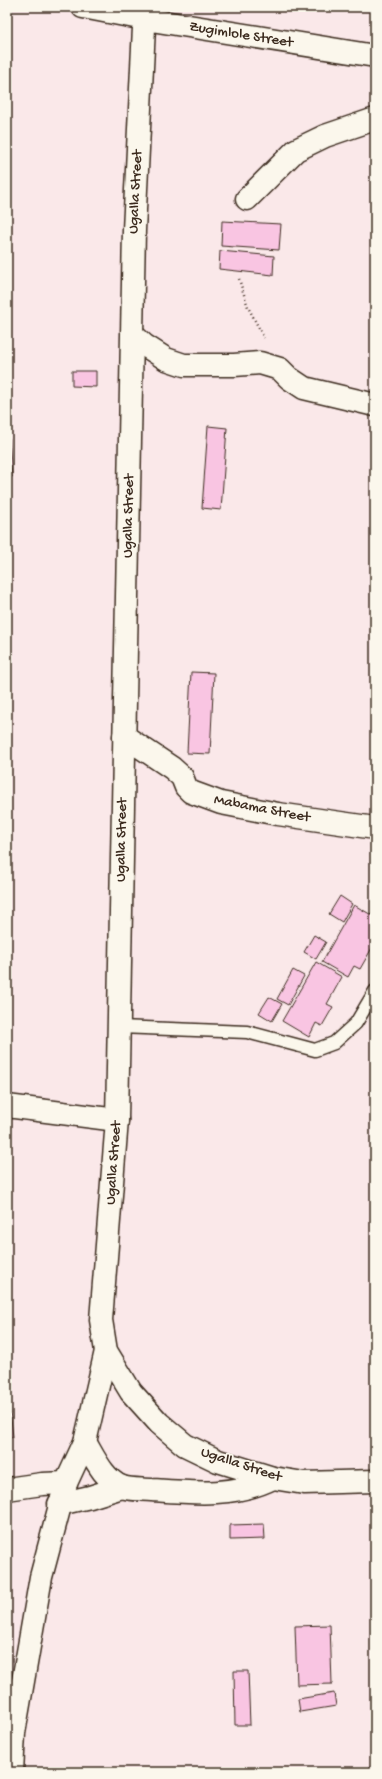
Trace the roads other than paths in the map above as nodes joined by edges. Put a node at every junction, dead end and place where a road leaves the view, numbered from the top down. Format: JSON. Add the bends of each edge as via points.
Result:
{"nodes":[{"id":1,"x":83,"y":7,"type":"edge"},
{"id":2,"x":145,"y":13,"type":"edge"},
{"id":3,"x":375,"y":56,"type":"edge"},
{"id":4,"x":375,"y":119,"type":"edge"},
{"id":5,"x":247,"y":199,"type":"dead end"},
{"id":6,"x":133,"y":335,"type":"junction"},
{"id":7,"x":375,"y":405,"type":"edge"},
{"id":8,"x":124,"y":736,"type":"junction"},
{"id":9,"x":375,"y":828,"type":"edge"},
{"id":10,"x":375,"y":991,"type":"edge"},
{"id":11,"x":119,"y":1027,"type":"junction"},
{"id":12,"x":7,"y":1106,"type":"edge"},
{"id":13,"x":117,"y":1120,"type":"junction"},
{"id":14,"x":106,"y":1351,"type":"junction"},
{"id":15,"x":85,"y":1442,"type":"junction"},
{"id":16,"x":273,"y":1478,"type":"junction"},
{"id":17,"x":375,"y":1481,"type":"edge"},
{"id":18,"x":66,"y":1483,"type":"junction"},
{"id":19,"x":122,"y":1487,"type":"junction"},
{"id":20,"x":7,"y":1488,"type":"edge"},
{"id":21,"x":59,"y":1504,"type":"junction"},
{"id":22,"x":12,"y":1772,"type":"edge"}],
"edges":[{"from":1,"to":2,"type":"street","name":"Zugimlole Street"},
{"from":2,"to":3,"type":"street","name":"Zugimlole Street"},
{"from":2,"to":6,"type":"street","name":"Ugalla Street","via":[[134,230]]},
{"from":4,"to":5,"type":"street","via":[[326,136],[296,150]]},
{"from":6,"to":7,"type":"street","via":[[166,358],[184,365],[260,363],[280,369],[304,388]]},
{"from":6,"to":8,"type":"street","name":"Ugalla Street"},
{"from":8,"to":9,"type":"street","name":"Mabama Street","via":[[172,768],[182,777],[191,792],[215,801],[278,814]]},
{"from":8,"to":11,"type":"street","name":"Ugalla Street"},
{"from":10,"to":11,"type":"lane","via":[[356,1022],[334,1043],[315,1050],[247,1032]]},
{"from":11,"to":13,"type":"street","name":"Ugalla Street"},
{"from":12,"to":13,"type":"street"},
{"from":13,"to":14,"type":"street","name":"Ugalla Street","via":[[101,1320]]},
{"from":14,"to":15,"type":"street"},
{"from":14,"to":16,"type":"street","name":"Ugalla Street","via":[[131,1392],[159,1423],[185,1445],[218,1460]]},
{"from":15,"to":18,"type":"street"},
{"from":15,"to":19,"type":"street","via":[[100,1468]]},
{"from":16,"to":17,"type":"street","name":"Ugalla Street","via":[[304,1483]]},
{"from":16,"to":19,"type":"street","via":[[257,1486],[221,1492],[177,1492]]},
{"from":18,"to":20,"type":"street"},
{"from":18,"to":21,"type":"street"},
{"from":19,"to":21,"type":"street","via":[[90,1498]]},
{"from":21,"to":22,"type":"street","via":[[41,1577],[14,1733]]}]}
